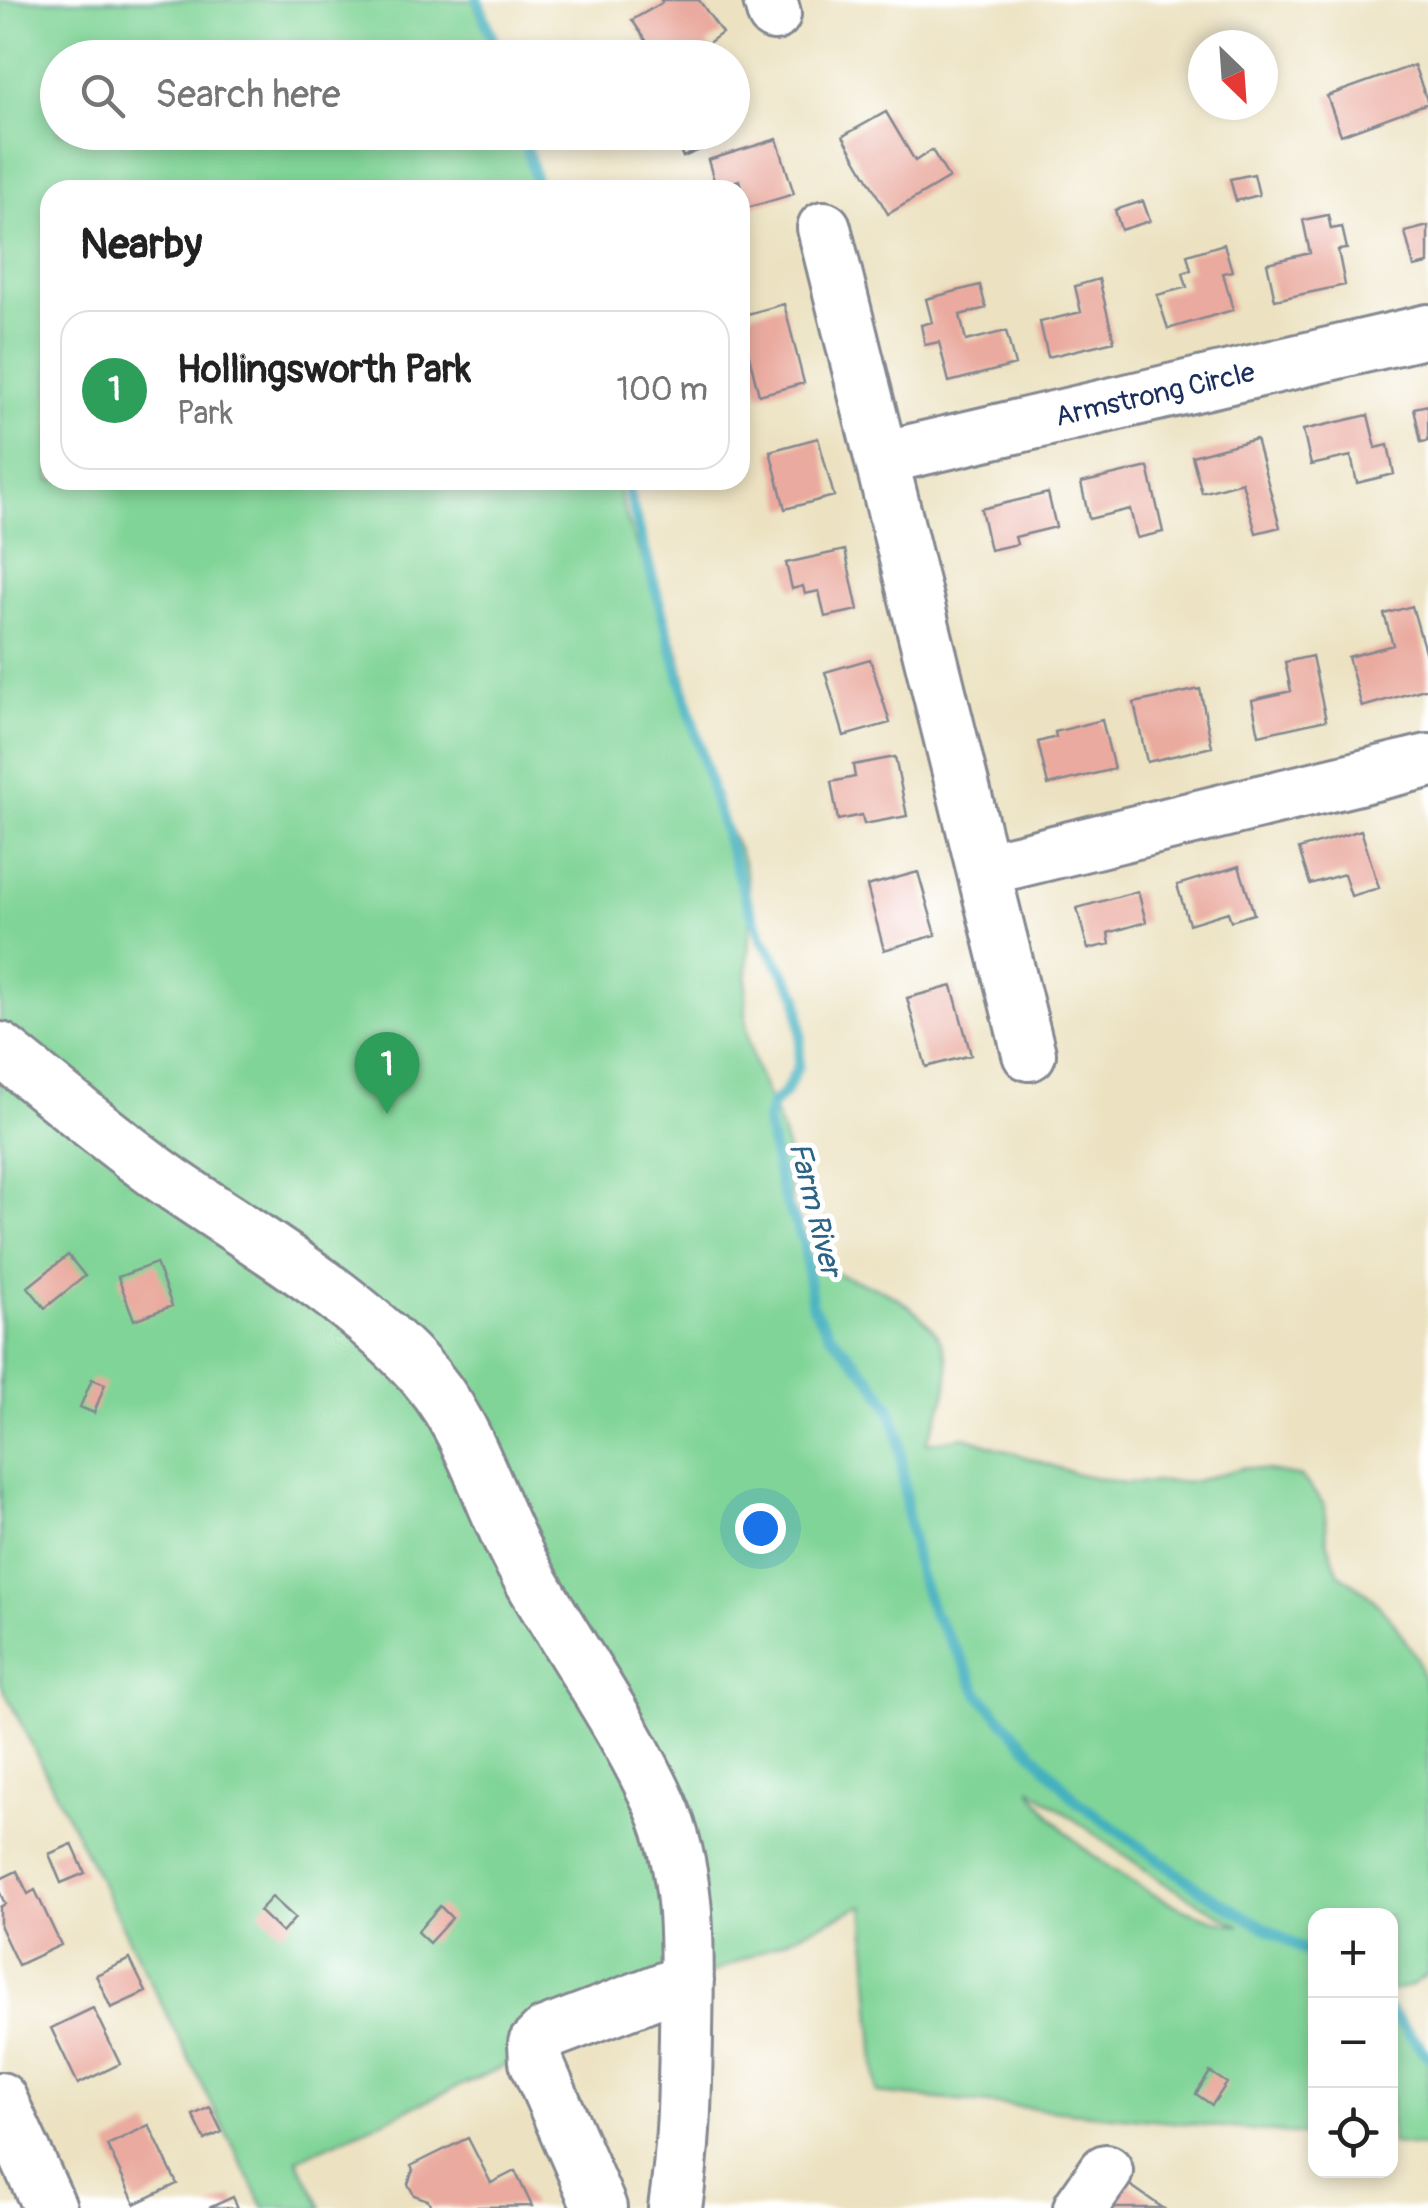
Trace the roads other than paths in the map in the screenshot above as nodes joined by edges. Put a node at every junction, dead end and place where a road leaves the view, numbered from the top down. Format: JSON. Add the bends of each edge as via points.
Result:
{"nodes":[{"id":1,"x":824,"y":228,"type":"dead end"},
{"id":2,"x":1428,"y":331,"type":"edge"},
{"id":3,"x":881,"y":458,"type":"junction"},
{"id":4,"x":1428,"y":761,"type":"edge"},
{"id":5,"x":984,"y":869,"type":"junction"},
{"id":6,"x":0,"y":1049,"type":"edge"},
{"id":7,"x":1030,"y":1054,"type":"dead end"},
{"id":8,"x":687,"y":1980,"type":"junction"},
{"id":9,"x":0,"y":2099,"type":"edge"},
{"id":10,"x":50,"y":2208,"type":"edge"},
{"id":11,"x":600,"y":2208,"type":"edge"},
{"id":12,"x":675,"y":2208,"type":"edge"}],
"edges":[{"from":1,"to":3,"type":"street"},
{"from":2,"to":3,"type":"street","name":"Armstrong Circle"},
{"from":3,"to":5,"type":"street"},
{"from":4,"to":5,"type":"street"},
{"from":5,"to":7,"type":"street"},
{"from":6,"to":8,"type":"street","via":[[167,1180],[344,1302],[396,1346],[451,1408],[525,1570],[661,1806],[682,1882]]},
{"from":8,"to":11,"type":"street","via":[[545,2034],[535,2044],[536,2061]]},
{"from":8,"to":12,"type":"street"},
{"from":9,"to":10,"type":"street"}]}
